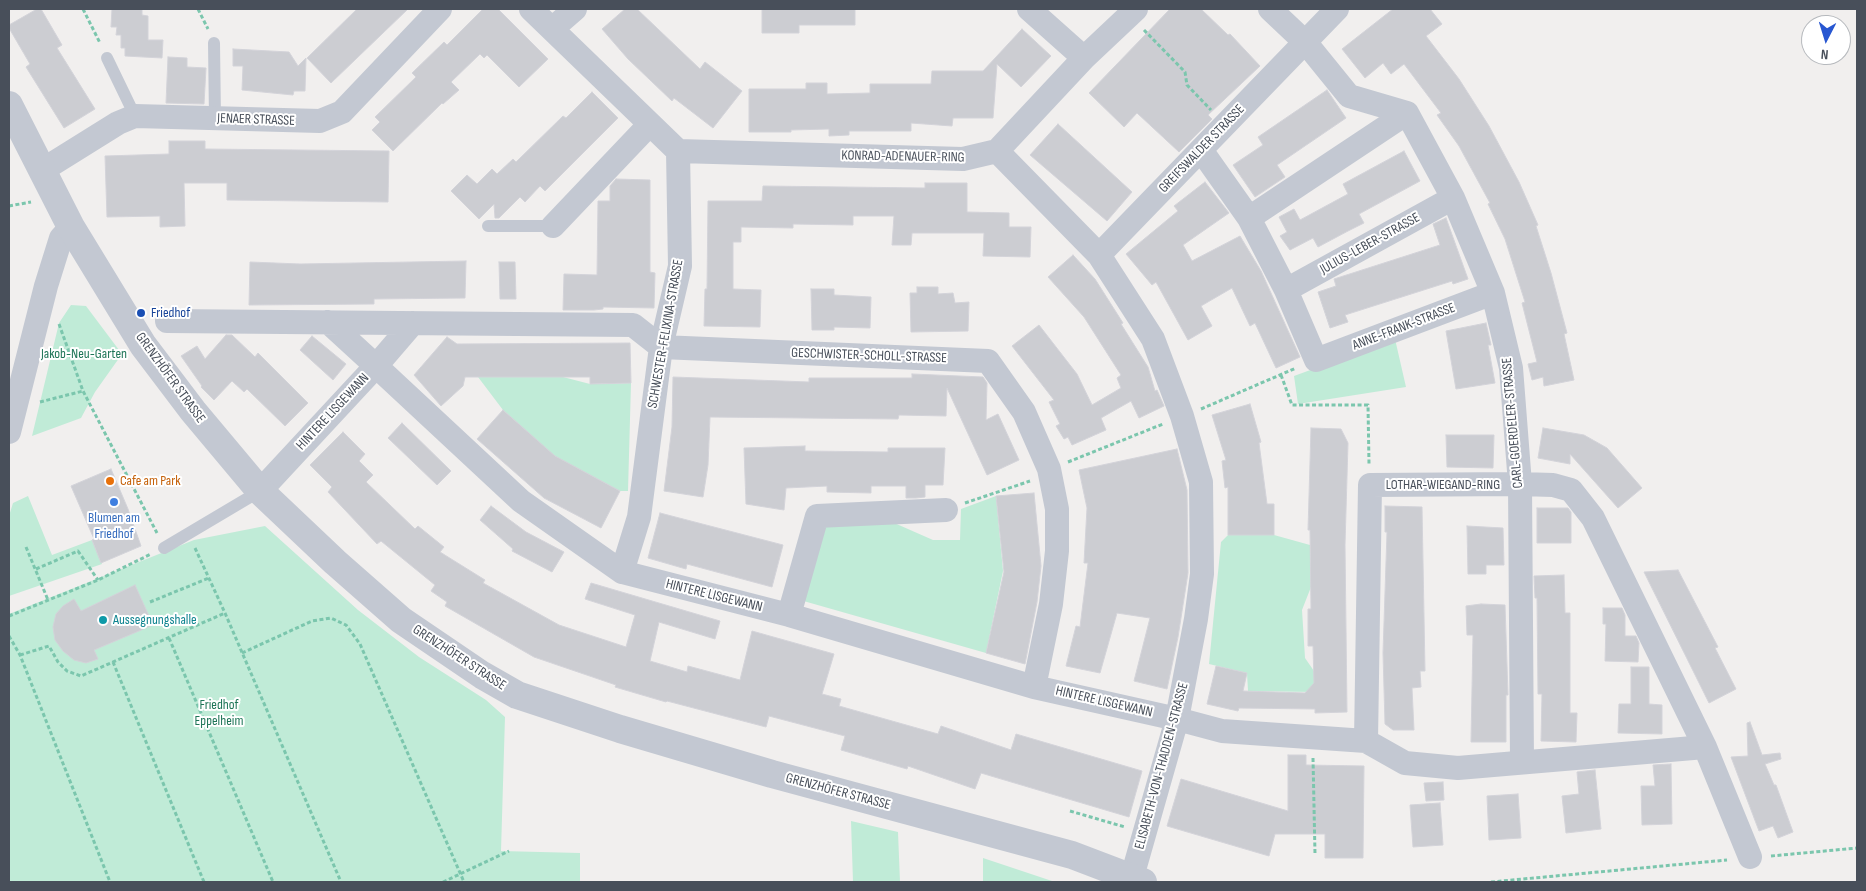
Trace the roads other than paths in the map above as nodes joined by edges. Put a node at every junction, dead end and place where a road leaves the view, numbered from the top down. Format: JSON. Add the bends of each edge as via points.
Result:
{"nodes":[{"id":1,"x":440,"y":9,"type":"edge"},
{"id":2,"x":531,"y":9,"type":"edge"},
{"id":3,"x":575,"y":9,"type":"edge"},
{"id":4,"x":1029,"y":9,"type":"edge"},
{"id":5,"x":1270,"y":9,"type":"edge"},
{"id":6,"x":1337,"y":9,"type":"edge"},
{"id":7,"x":1133,"y":12,"type":"edge"},
{"id":8,"x":552,"y":29,"type":"junction"},
{"id":9,"x":214,"y":43,"type":"road end"},
{"id":10,"x":1306,"y":44,"type":"junction"},
{"id":11,"x":107,"y":58,"type":"road end"},
{"id":12,"x":1084,"y":58,"type":"junction"},
{"id":13,"x":9,"y":104,"type":"edge"},
{"id":14,"x":1407,"y":113,"type":"junction"},
{"id":15,"x":135,"y":116,"type":"junction"},
{"id":16,"x":215,"y":119,"type":"junction"},
{"id":17,"x":650,"y":124,"type":"junction"},
{"id":18,"x":1201,"y":150,"type":"junction"},
{"id":19,"x":996,"y":151,"type":"junction"},
{"id":20,"x":678,"y":152,"type":"junction"},
{"id":21,"x":41,"y":171,"type":"junction"},
{"id":22,"x":1453,"y":198,"type":"junction"},
{"id":23,"x":1250,"y":218,"type":"junction"},
{"id":24,"x":488,"y":226,"type":"dead end"},
{"id":25,"x":553,"y":226,"type":"joint"},
{"id":26,"x":71,"y":227,"type":"junction"},
{"id":27,"x":1099,"y":255,"type":"junction"},
{"id":28,"x":1286,"y":290,"type":"junction"},
{"id":29,"x":1493,"y":293,"type":"junction"},
{"id":30,"x":167,"y":321,"type":"dead end"},
{"id":31,"x":328,"y":322,"type":"junction"},
{"id":32,"x":413,"y":323,"type":"junction"},
{"id":33,"x":661,"y":347,"type":"junction"},
{"id":34,"x":376,"y":366,"type":"junction"},
{"id":35,"x":9,"y":432,"type":"edge"},
{"id":36,"x":1520,"y":484,"type":"junction"},
{"id":37,"x":260,"y":491,"type":"junction"},
{"id":38,"x":946,"y":510,"type":"road end"},
{"id":39,"x":164,"y":548,"type":"road end"},
{"id":40,"x":622,"y":572,"type":"junction"},
{"id":41,"x":789,"y":615,"type":"junction"},
{"id":42,"x":1034,"y":687,"type":"junction"},
{"id":43,"x":1177,"y":719,"type":"junction"},
{"id":44,"x":1366,"y":741,"type":"junction"},
{"id":45,"x":1705,"y":747,"type":"junction"},
{"id":46,"x":1522,"y":762,"type":"junction"},
{"id":47,"x":1750,"y":857,"type":"road end"},
{"id":48,"x":1137,"y":879,"type":"edge"}],
"edges":[{"from":1,"to":16,"type":"street","name":"JENAER STRASSE","via":[[342,112],[320,122]]},
{"from":2,"to":8,"type":"street"},
{"from":3,"to":8,"type":"street"},
{"from":4,"to":12,"type":"street"},
{"from":5,"to":10,"type":"street"},
{"from":6,"to":10,"type":"street","name":"GREIFSWALDER STRASSE"},
{"from":7,"to":12,"type":"street"},
{"from":8,"to":17,"type":"street"},
{"from":9,"to":16,"type":"lane"},
{"from":10,"to":14,"type":"street","via":[[1349,96]]},
{"from":10,"to":18,"type":"street","name":"GREIFSWALDER STRASSE"},
{"from":11,"to":15,"type":"lane"},
{"from":12,"to":19,"type":"street"},
{"from":13,"to":21,"type":"street","name":"GRENZHÖFER STRASSE"},
{"from":14,"to":22,"type":"street","name":"CARL-GOERDELER-STRASSE"},
{"from":14,"to":23,"type":"street"},
{"from":15,"to":16,"type":"street","name":"JENAER STRASSE"},
{"from":15,"to":21,"type":"street","name":"JENAER STRASSE","via":[[118,123]]},
{"from":17,"to":20,"type":"street"},
{"from":17,"to":25,"type":"street"},
{"from":18,"to":23,"type":"street"},
{"from":18,"to":27,"type":"street","name":"GREIFSWALDER STRASSE"},
{"from":19,"to":20,"type":"street","name":"KONRAD-ADENAUER-RING","via":[[964,159]]},
{"from":19,"to":27,"type":"street","name":"ELISABETH-VON-THADDEN-STRASSE"},
{"from":20,"to":33,"type":"street","name":"SCHWESTER-FELIXINA-STRASSE","via":[[680,266]]},
{"from":21,"to":26,"type":"street","name":"GRENZHÖFER STRASSE"},
{"from":22,"to":28,"type":"street","name":"JULIUS-LEBER-STRASSE"},
{"from":22,"to":29,"type":"street","name":"CARL-GOERDELER-STRASSE"},
{"from":23,"to":28,"type":"street"},
{"from":24,"to":25,"type":"lane"},
{"from":26,"to":35,"type":"street","via":[[61,238],[48,278]]},
{"from":26,"to":37,"type":"street","name":"GRENZHÖFER STRASSE","via":[[143,345]]},
{"from":27,"to":43,"type":"street","name":"ELISABETH-VON-THADDEN-STRASSE","via":[[1153,340],[1182,416],[1201,482],[1203,541],[1196,619]]},
{"from":28,"to":29,"type":"street","name":"ANNE-FRANK-STRASSE","via":[[1316,360]]},
{"from":29,"to":36,"type":"street","name":"CARL-GOERDELER-STRASSE","via":[[1511,368]]},
{"from":30,"to":31,"type":"street"},
{"from":31,"to":32,"type":"street"},
{"from":31,"to":34,"type":"street"},
{"from":32,"to":33,"type":"street","via":[[633,325]]},
{"from":32,"to":34,"type":"street"},
{"from":33,"to":40,"type":"street","name":"SCHWESTER-FELIXINA-STRASSE","via":[[638,517]]},
{"from":33,"to":42,"type":"street","name":"GESCHWISTER-SCHOLL-STRASSE","via":[[988,361],[1024,412],[1049,469],[1057,509],[1057,550],[1051,604]]},
{"from":34,"to":37,"type":"street","name":"HINTERE LISGEWANN"},
{"from":34,"to":40,"type":"street","name":"HINTERE LISGEWANN","via":[[521,501]]},
{"from":36,"to":44,"type":"street","name":"LOTHAR-WIEGAND-RING","via":[[1370,485]]},
{"from":36,"to":45,"type":"street","name":"LOTHAR-WIEGAND-RING","via":[[1553,485],[1571,490],[1593,518]]},
{"from":36,"to":46,"type":"street","name":"CARL-GOERDELER-STRASSE"},
{"from":37,"to":39,"type":"lane"},
{"from":37,"to":48,"type":"street","name":"GRENZHÖFER STRASSE","via":[[401,620],[517,695],[772,774],[1072,855]]},
{"from":38,"to":41,"type":"street","via":[[817,516]]},
{"from":40,"to":41,"type":"street","name":"HINTERE LISGEWANN"},
{"from":41,"to":42,"type":"street","name":"HINTERE LISGEWANN"},
{"from":42,"to":43,"type":"street","name":"HINTERE LISGEWANN"},
{"from":43,"to":44,"type":"street","name":"HINTERE LISGEWANN","via":[[1222,731]]},
{"from":43,"to":48,"type":"street","name":"ELISABETH-VON-THADDEN-STRASSE","via":[[1144,833]]},
{"from":44,"to":46,"type":"street","via":[[1405,763],[1458,768]]},
{"from":45,"to":46,"type":"street"},
{"from":45,"to":47,"type":"street","name":"LOTHAR-WIEGAND-RING"}]}
